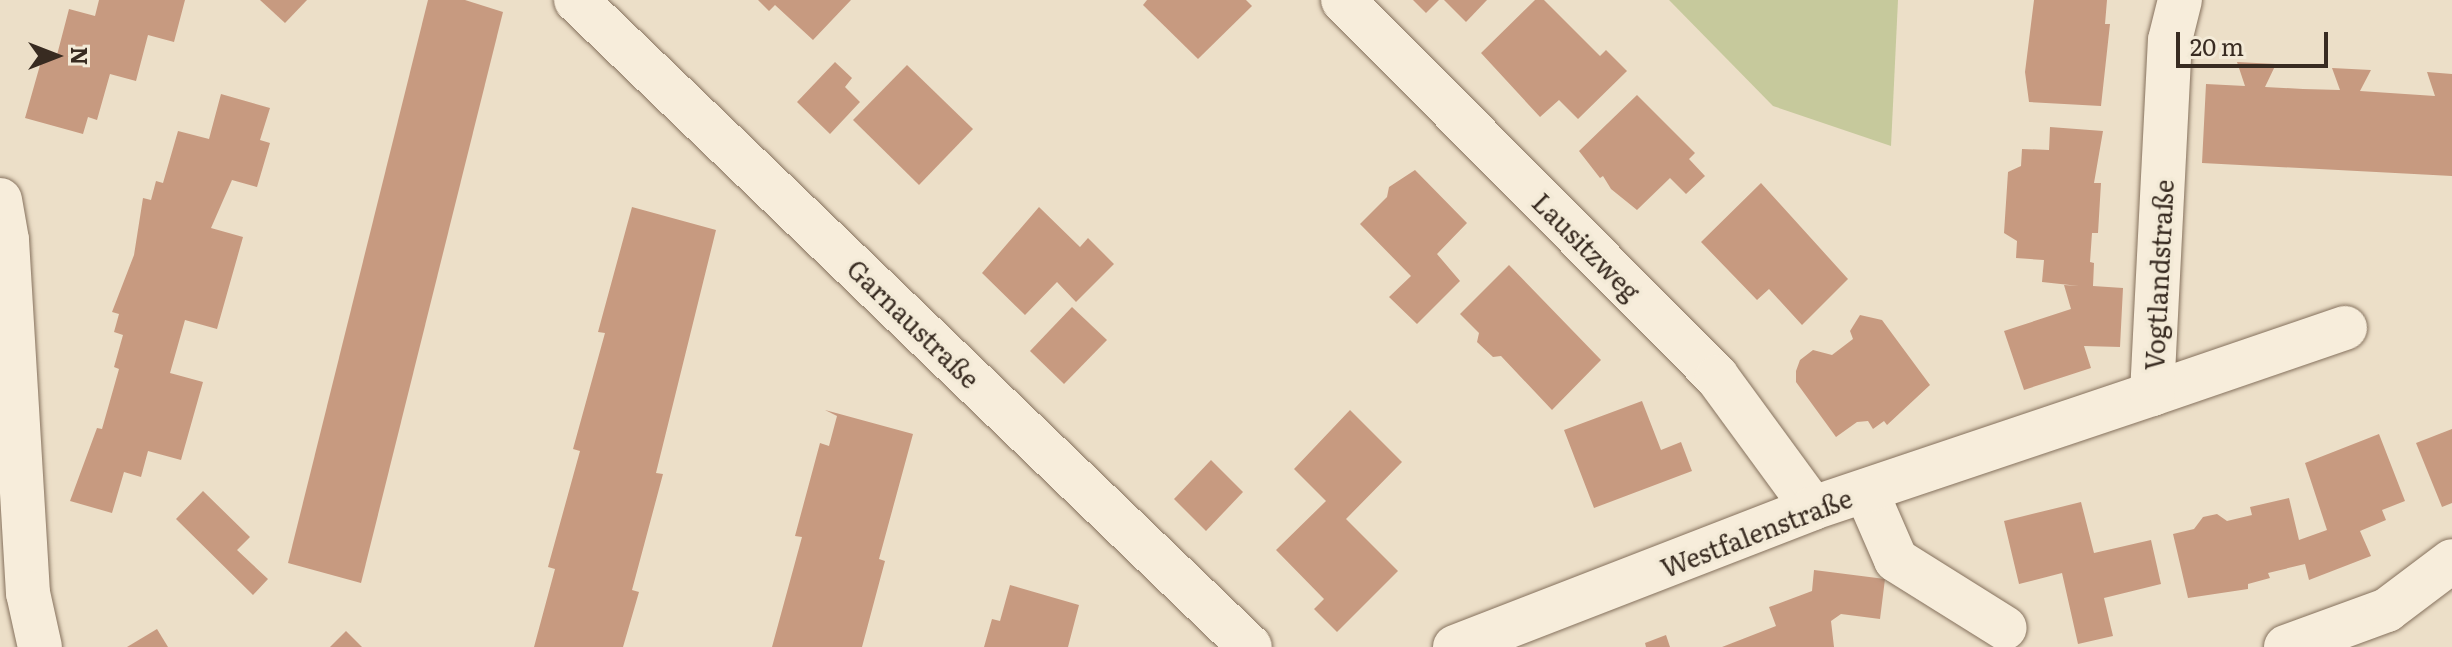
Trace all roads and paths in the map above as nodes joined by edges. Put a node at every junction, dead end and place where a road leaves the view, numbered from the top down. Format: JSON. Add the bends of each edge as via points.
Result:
{"nodes":[{"id":1,"x":576,"y":0,"type":"edge"},
{"id":2,"x":1343,"y":0,"type":"edge"},
{"id":3,"x":2180,"y":0,"type":"edge"},
{"id":4,"x":0,"y":200,"type":"edge"},
{"id":5,"x":2345,"y":328,"type":"dead end"},
{"id":6,"x":2152,"y":394,"type":"junction"},
{"id":7,"x":1866,"y":491,"type":"junction"},
{"id":8,"x":1813,"y":508,"type":"junction"},
{"id":9,"x":2446,"y":575,"type":"edge"},
{"id":10,"x":2005,"y":628,"type":"dead end"},
{"id":11,"x":40,"y":647,"type":"edge"},
{"id":12,"x":1250,"y":647,"type":"edge"},
{"id":13,"x":1455,"y":647,"type":"edge"},
{"id":14,"x":2286,"y":647,"type":"edge"}],
"edges":[{"from":1,"to":12,"type":"street","name":"Garnaustraße"},
{"from":2,"to":8,"type":"street","name":"Lausitzweg","via":[[1717,377]]},
{"from":3,"to":6,"type":"street","name":"Vogtlandstraße","via":[[2170,40]]},
{"from":4,"to":11,"type":"street","via":[[7,240],[28,593]]},
{"from":5,"to":6,"type":"street"},
{"from":6,"to":7,"type":"street","name":"Vogtlandstraße"},
{"from":7,"to":8,"type":"street","name":"Westfalenstraße"},
{"from":7,"to":10,"type":"street","name":"Westfalenstraße","via":[[1896,560]]},
{"from":8,"to":13,"type":"street","name":"Westfalenstraße"},
{"from":9,"to":14,"type":"street","via":[[2387,610]]}]}
